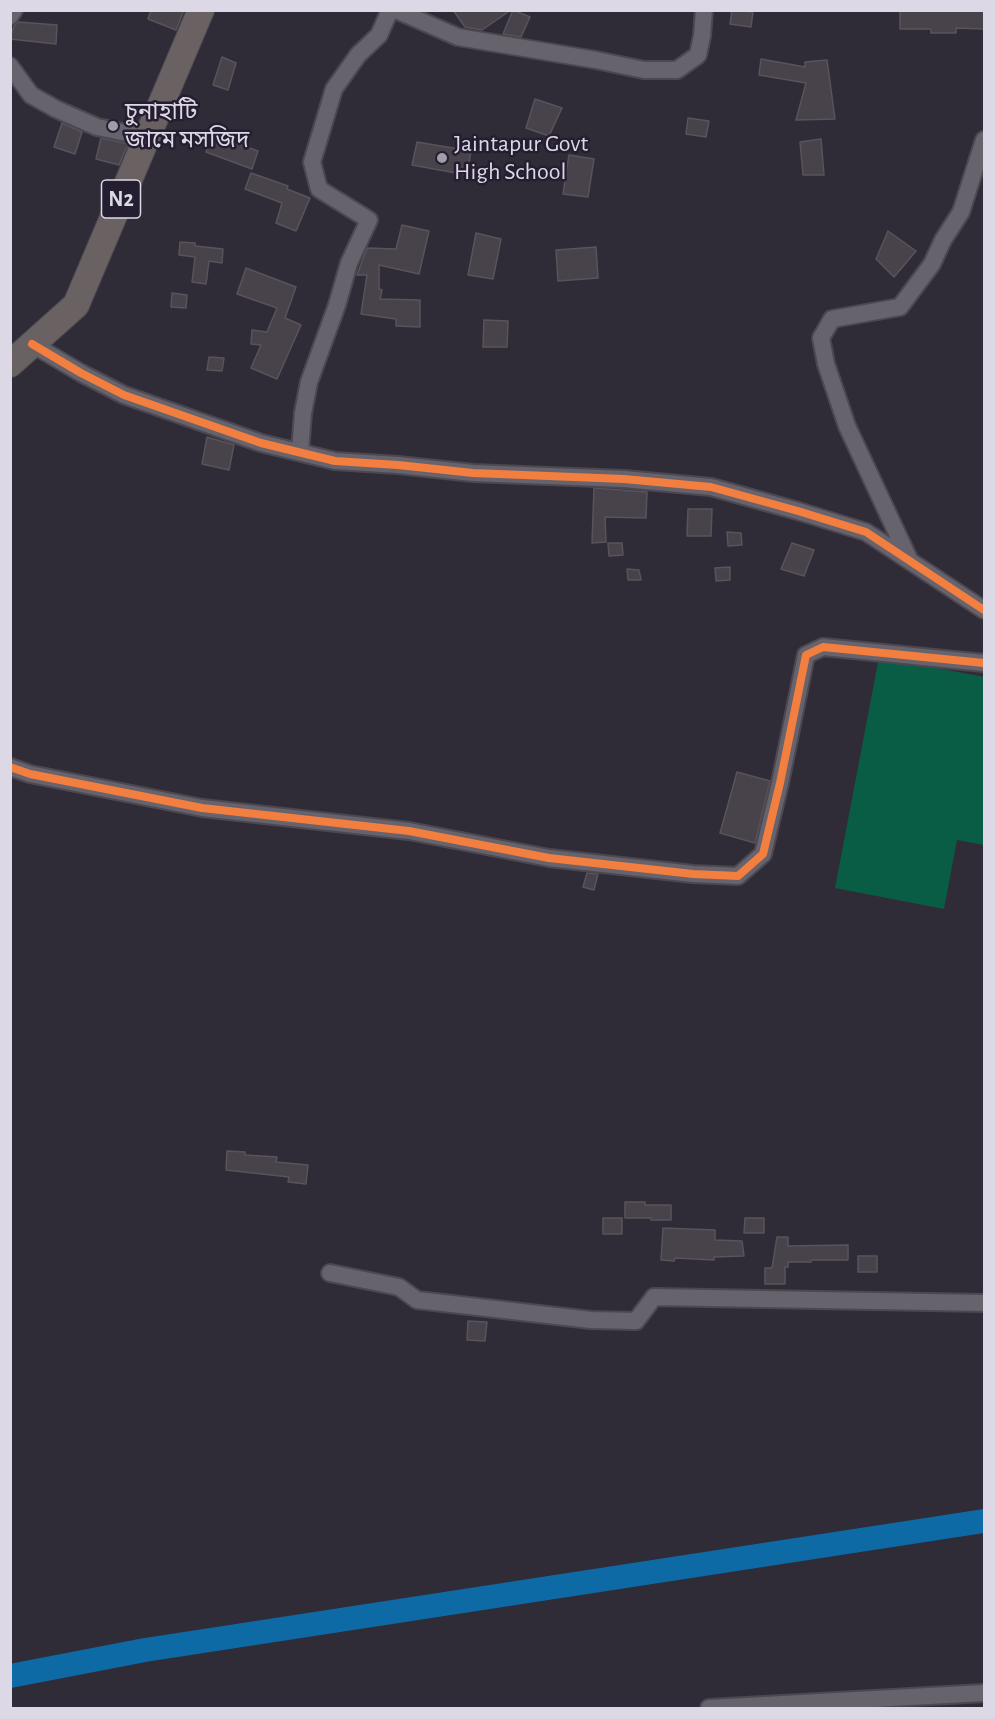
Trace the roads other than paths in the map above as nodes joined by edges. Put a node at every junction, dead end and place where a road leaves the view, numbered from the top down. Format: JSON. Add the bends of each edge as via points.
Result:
{"nodes":[{"id":1,"x":14,"y":10,"type":"edge"},
{"id":2,"x":201,"y":10,"type":"edge"},
{"id":3,"x":390,"y":10,"type":"edge"},
{"id":4,"x":396,"y":10,"type":"edge"},
{"id":5,"x":704,"y":10,"type":"edge"},
{"id":6,"x":10,"y":16,"type":"edge"},
{"id":7,"x":10,"y":66,"type":"edge"},
{"id":8,"x":147,"y":137,"type":"junction"},
{"id":9,"x":984,"y":140,"type":"edge"},
{"id":10,"x":979,"y":178,"type":"edge"},
{"id":11,"x":32,"y":345,"type":"junction"},
{"id":12,"x":10,"y":364,"type":"edge"},
{"id":13,"x":300,"y":452,"type":"junction"},
{"id":14,"x":909,"y":560,"type":"junction"},
{"id":15,"x":983,"y":604,"type":"edge"},
{"id":16,"x":984,"y":663,"type":"edge"},
{"id":17,"x":10,"y":767,"type":"edge"},
{"id":18,"x":330,"y":1273,"type":"dead end"},
{"id":19,"x":984,"y":1303,"type":"edge"},
{"id":20,"x":984,"y":1694,"type":"edge"},
{"id":21,"x":708,"y":1708,"type":"edge"}],
"edges":[{"from":1,"to":6,"type":"street"},
{"from":2,"to":8,"type":"highway","number":"N2"},
{"from":3,"to":13,"type":"street","via":[[379,35],[358,55],[334,89],[312,162],[319,189],[369,220],[349,263],[309,382]]},
{"from":4,"to":5,"type":"street","via":[[458,37],[644,70],[677,70],[698,55]]},
{"from":7,"to":8,"type":"street","via":[[32,95],[56,109],[97,127]]},
{"from":8,"to":11,"type":"highway","number":"N2","via":[[76,305]]},
{"from":9,"to":10,"type":"street"},
{"from":10,"to":14,"type":"street","via":[[932,264],[900,307],[832,319],[821,338],[847,426]]},
{"from":11,"to":12,"type":"highway","number":"N2"},
{"from":11,"to":13,"type":"street","via":[[124,395],[261,443]]},
{"from":13,"to":14,"type":"street","via":[[335,461],[473,473],[711,487],[866,532]]},
{"from":14,"to":15,"type":"street"},
{"from":16,"to":17,"type":"street","via":[[823,647],[806,655],[763,854],[738,876],[549,858],[409,831],[202,808]]},
{"from":18,"to":19,"type":"street","via":[[399,1287],[417,1300],[591,1320],[636,1321],[654,1297]]},
{"from":20,"to":21,"type":"street"}]}
